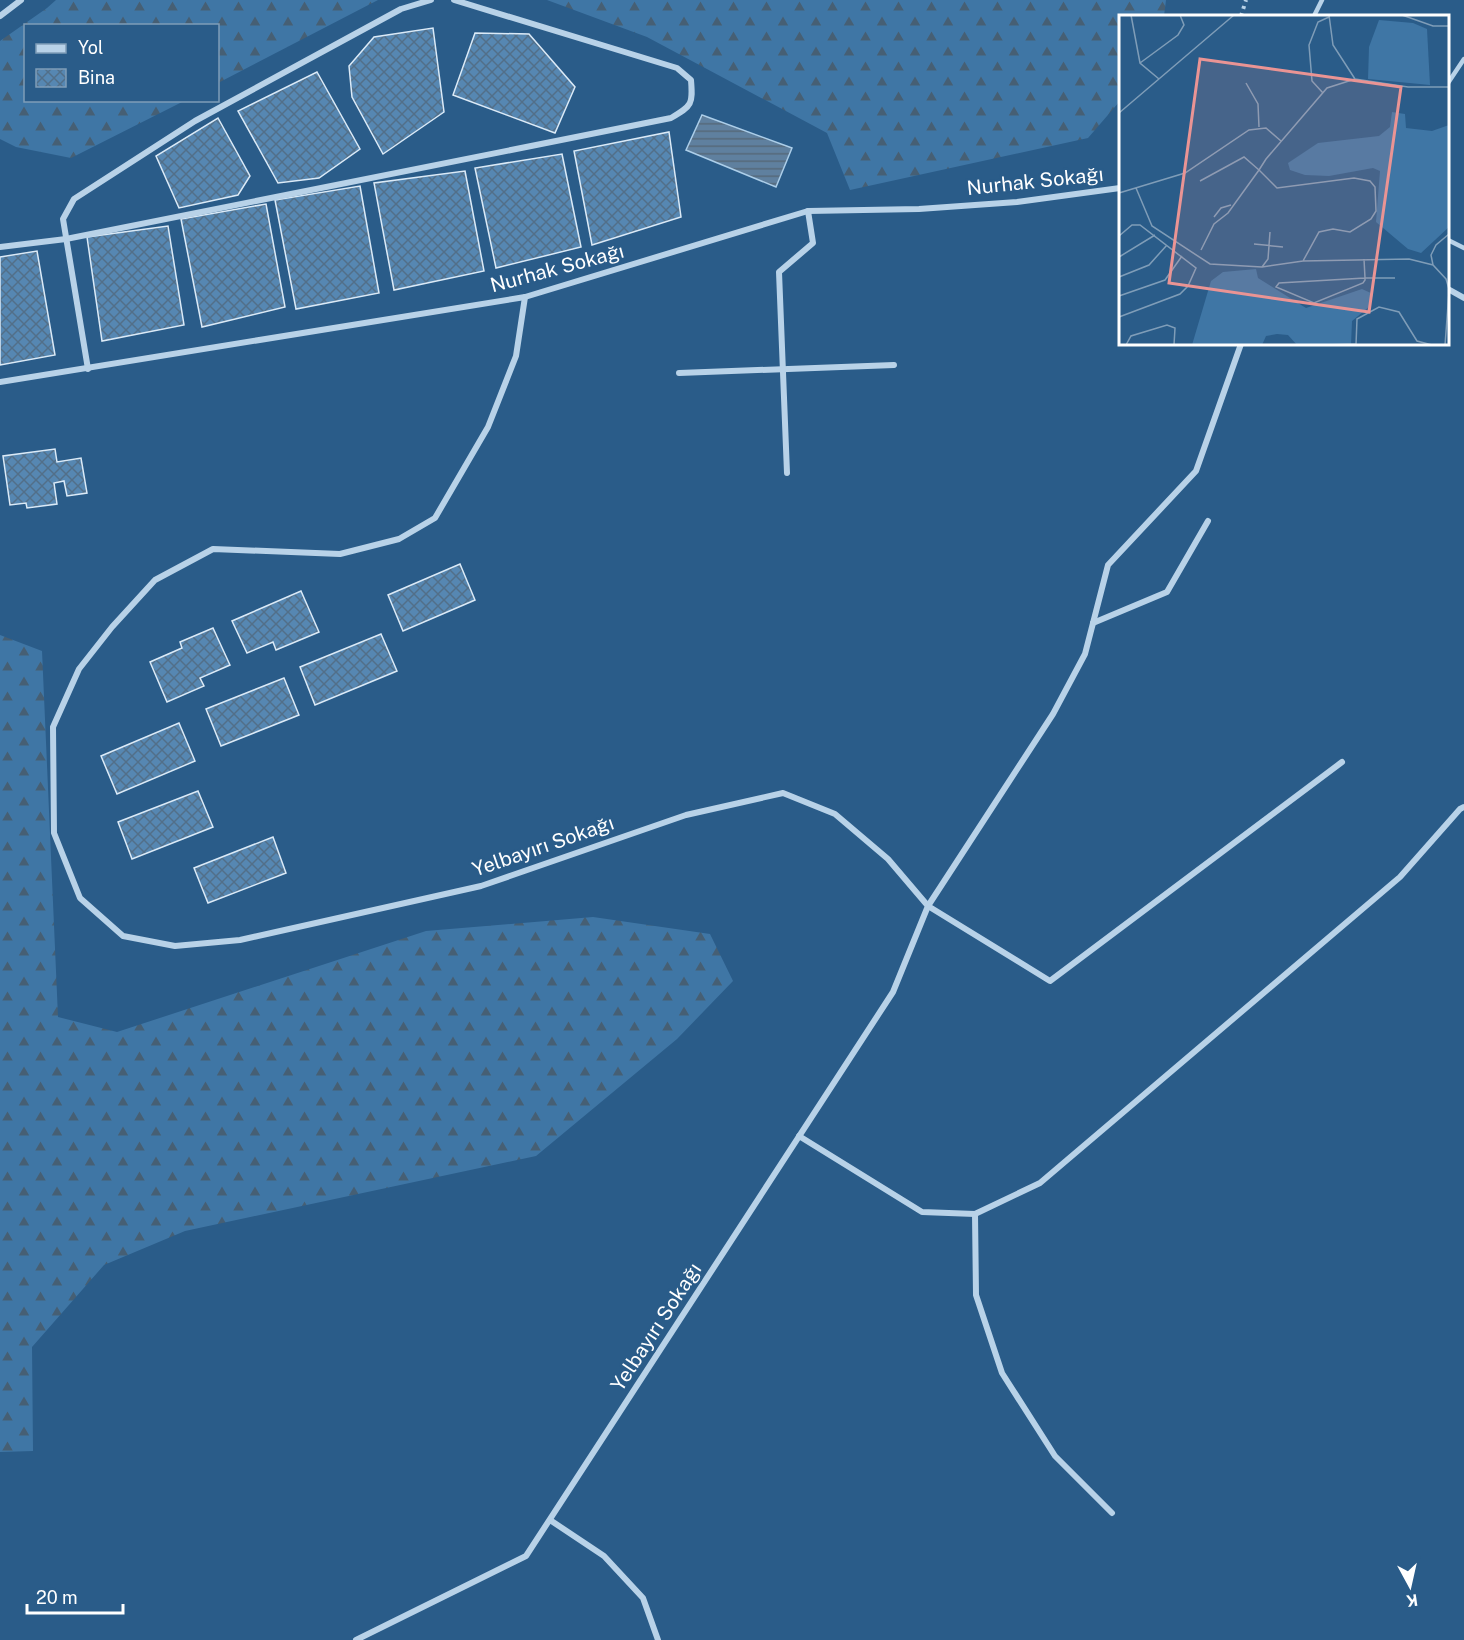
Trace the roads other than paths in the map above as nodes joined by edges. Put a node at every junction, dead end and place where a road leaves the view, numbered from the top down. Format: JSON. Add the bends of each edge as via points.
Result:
{"nodes":[{"id":1,"x":21,"y":0,"type":"edge"},
{"id":2,"x":431,"y":0,"type":"edge"},
{"id":3,"x":454,"y":0,"type":"edge"},
{"id":4,"x":1322,"y":0,"type":"edge"},
{"id":5,"x":1314,"y":15,"type":"edge"},
{"id":6,"x":0,"y":16,"type":"edge"},
{"id":7,"x":1464,"y":59,"type":"edge"},
{"id":8,"x":1449,"y":82,"type":"edge"},
{"id":9,"x":1119,"y":188,"type":"edge"},
{"id":10,"x":808,"y":212,"type":"junction"},
{"id":11,"x":66,"y":239,"type":"junction"},
{"id":12,"x":1449,"y":240,"type":"edge"},
{"id":13,"x":0,"y":246,"type":"edge"},
{"id":14,"x":1464,"y":248,"type":"edge"},
{"id":15,"x":1449,"y":290,"type":"edge"},
{"id":16,"x":525,"y":297,"type":"junction"},
{"id":17,"x":1464,"y":298,"type":"edge"},
{"id":18,"x":1241,"y":345,"type":"edge"},
{"id":19,"x":894,"y":366,"type":"dead end"},
{"id":20,"x":88,"y":369,"type":"junction"},
{"id":21,"x":783,"y":369,"type":"junction"},
{"id":22,"x":679,"y":373,"type":"dead end"},
{"id":23,"x":0,"y":382,"type":"edge"},
{"id":24,"x":787,"y":473,"type":"dead end"},
{"id":25,"x":1208,"y":521,"type":"dead end"},
{"id":26,"x":1093,"y":623,"type":"junction"},
{"id":27,"x":1342,"y":762,"type":"dead end"},
{"id":28,"x":1464,"y":807,"type":"edge"},
{"id":29,"x":928,"y":906,"type":"junction"},
{"id":30,"x":799,"y":1136,"type":"junction"},
{"id":31,"x":975,"y":1214,"type":"junction"},
{"id":32,"x":1112,"y":1514,"type":"dead end"},
{"id":33,"x":550,"y":1520,"type":"junction"},
{"id":34,"x":357,"y":1640,"type":"edge"},
{"id":35,"x":658,"y":1640,"type":"edge"}],
"edges":[{"from":1,"to":6,"type":"street"},
{"from":2,"to":11,"type":"street","via":[[401,9],[216,110],[74,199],[63,219]]},
{"from":3,"to":11,"type":"street","via":[[677,68],[691,80],[692,98],[686,110],[671,118]]},
{"from":4,"to":5,"type":"lane"},
{"from":7,"to":8,"type":"lane"},
{"from":9,"to":10,"type":"street","name":"Nurhak Sokağı","via":[[1017,202]]},
{"from":10,"to":16,"type":"street","name":"Nurhak Sokağı"},
{"from":10,"to":21,"type":"street","via":[[813,243],[779,272]]},
{"from":11,"to":13,"type":"street"},
{"from":11,"to":20,"type":"street"},
{"from":12,"to":14,"type":"lane"},
{"from":15,"to":17,"type":"street"},
{"from":16,"to":20,"type":"street","name":"Nurhak Sokağı"},
{"from":16,"to":29,"type":"street","name":"Yelbayırı Sokağı","via":[[516,356],[488,427],[435,518],[399,539],[340,554],[213,549],[155,580],[79,669],[53,727],[54,833],[80,898],[123,936],[175,946],[240,940],[481,886],[686,815],[783,793],[835,814],[888,859]]},
{"from":18,"to":26,"type":"street","via":[[1196,471],[1108,565]]},
{"from":19,"to":21,"type":"street"},
{"from":20,"to":23,"type":"street","name":"Nurhak Sokağı"},
{"from":21,"to":22,"type":"street"},
{"from":21,"to":24,"type":"street"},
{"from":25,"to":26,"type":"street","via":[[1167,592]]},
{"from":26,"to":29,"type":"street","via":[[1085,654],[1053,714]]},
{"from":27,"to":29,"type":"street","via":[[1050,981]]},
{"from":28,"to":31,"type":"street","via":[[1400,878],[1040,1183]]},
{"from":29,"to":30,"type":"street","name":"Yelbayırı Sokağı","via":[[893,992]]},
{"from":30,"to":31,"type":"street","via":[[922,1212]]},
{"from":30,"to":33,"type":"street","name":"Yelbayırı Sokağı"},
{"from":31,"to":32,"type":"street","via":[[976,1295],[1002,1372],[1055,1456]]},
{"from":33,"to":34,"type":"street","name":"Yelbayırı Sokağı","via":[[526,1556]]},
{"from":33,"to":35,"type":"street","via":[[604,1556],[643,1598]]}]}
